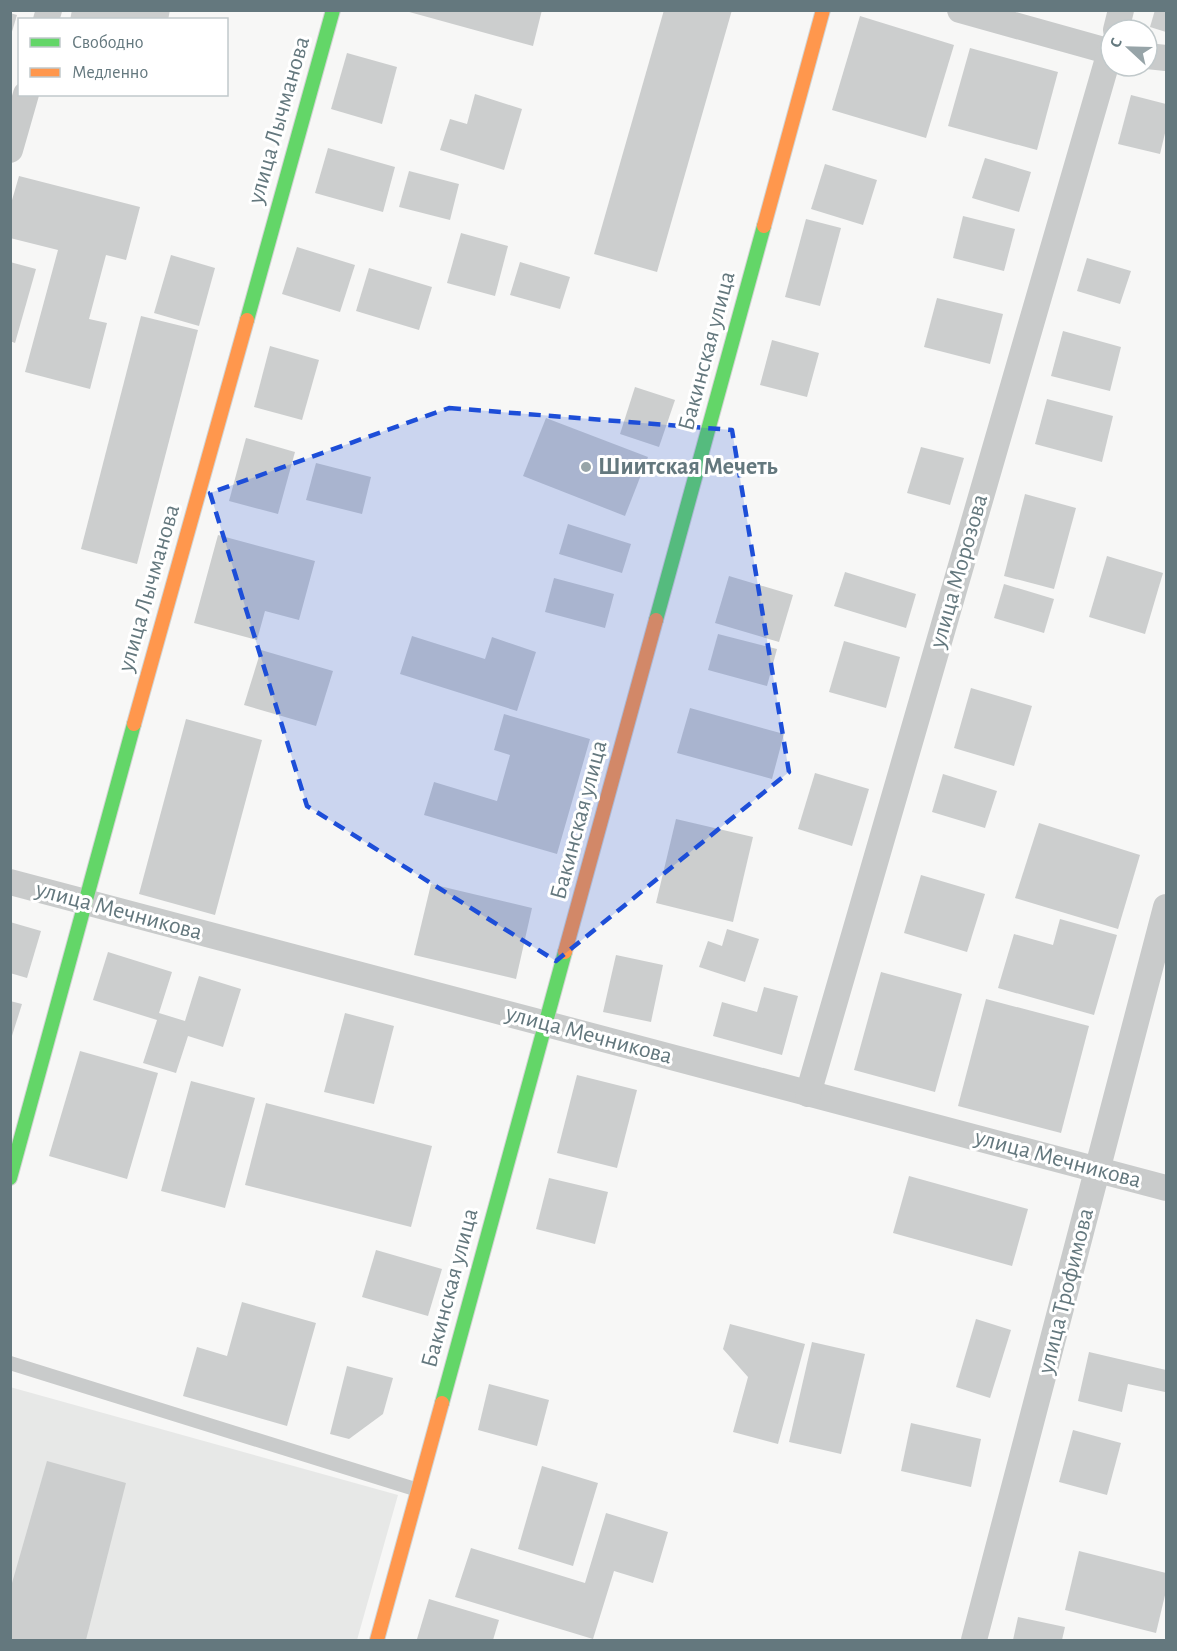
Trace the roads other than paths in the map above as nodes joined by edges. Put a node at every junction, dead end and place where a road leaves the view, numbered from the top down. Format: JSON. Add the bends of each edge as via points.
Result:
{"nodes":[{"id":1,"x":333,"y":10,"type":"edge"},
{"id":2,"x":823,"y":10,"type":"edge"},
{"id":3,"x":960,"y":10,"type":"edge"},
{"id":4,"x":1099,"y":42,"type":"edge"},
{"id":5,"x":1102,"y":78,"type":"edge"},
{"id":6,"x":25,"y":96,"type":"edge"},
{"id":7,"x":10,"y":150,"type":"edge"},
{"id":8,"x":10,"y":882,"type":"edge"},
{"id":9,"x":85,"y":902,"type":"junction"},
{"id":10,"x":1167,"y":908,"type":"edge"},
{"id":11,"x":546,"y":1023,"type":"junction"},
{"id":12,"x":807,"y":1094,"type":"junction"},
{"id":13,"x":1096,"y":1168,"type":"junction"},
{"id":14,"x":10,"y":1178,"type":"edge"},
{"id":15,"x":1167,"y":1188,"type":"edge"},
{"id":16,"x":10,"y":1363,"type":"edge"},
{"id":17,"x":419,"y":1490,"type":"junction"},
{"id":18,"x":377,"y":1641,"type":"edge"},
{"id":19,"x":974,"y":1641,"type":"edge"}],
"edges":[{"from":1,"to":9,"type":"main road","name":"улица Лычманова"},
{"from":2,"to":11,"type":"main road","name":"Бакинская улица"},
{"from":3,"to":4,"type":"street"},
{"from":5,"to":12,"type":"street","name":"улица Морозова"},
{"from":6,"to":7,"type":"street"},
{"from":8,"to":9,"type":"street","name":"улица Мечникова"},
{"from":9,"to":11,"type":"street","name":"улица Мечникова"},
{"from":9,"to":14,"type":"main road","name":"улица Лычманова"},
{"from":10,"to":13,"type":"street","name":"улица Трофимова"},
{"from":11,"to":12,"type":"street","name":"улица Мечникова"},
{"from":11,"to":17,"type":"main road","name":"Бакинская улица"},
{"from":12,"to":13,"type":"street","name":"улица Мечникова"},
{"from":13,"to":15,"type":"street","name":"улица Мечникова"},
{"from":13,"to":19,"type":"street","name":"улица Трофимова"},
{"from":16,"to":17,"type":"lane"},
{"from":17,"to":18,"type":"main road","name":"Бакинская улица"}]}
